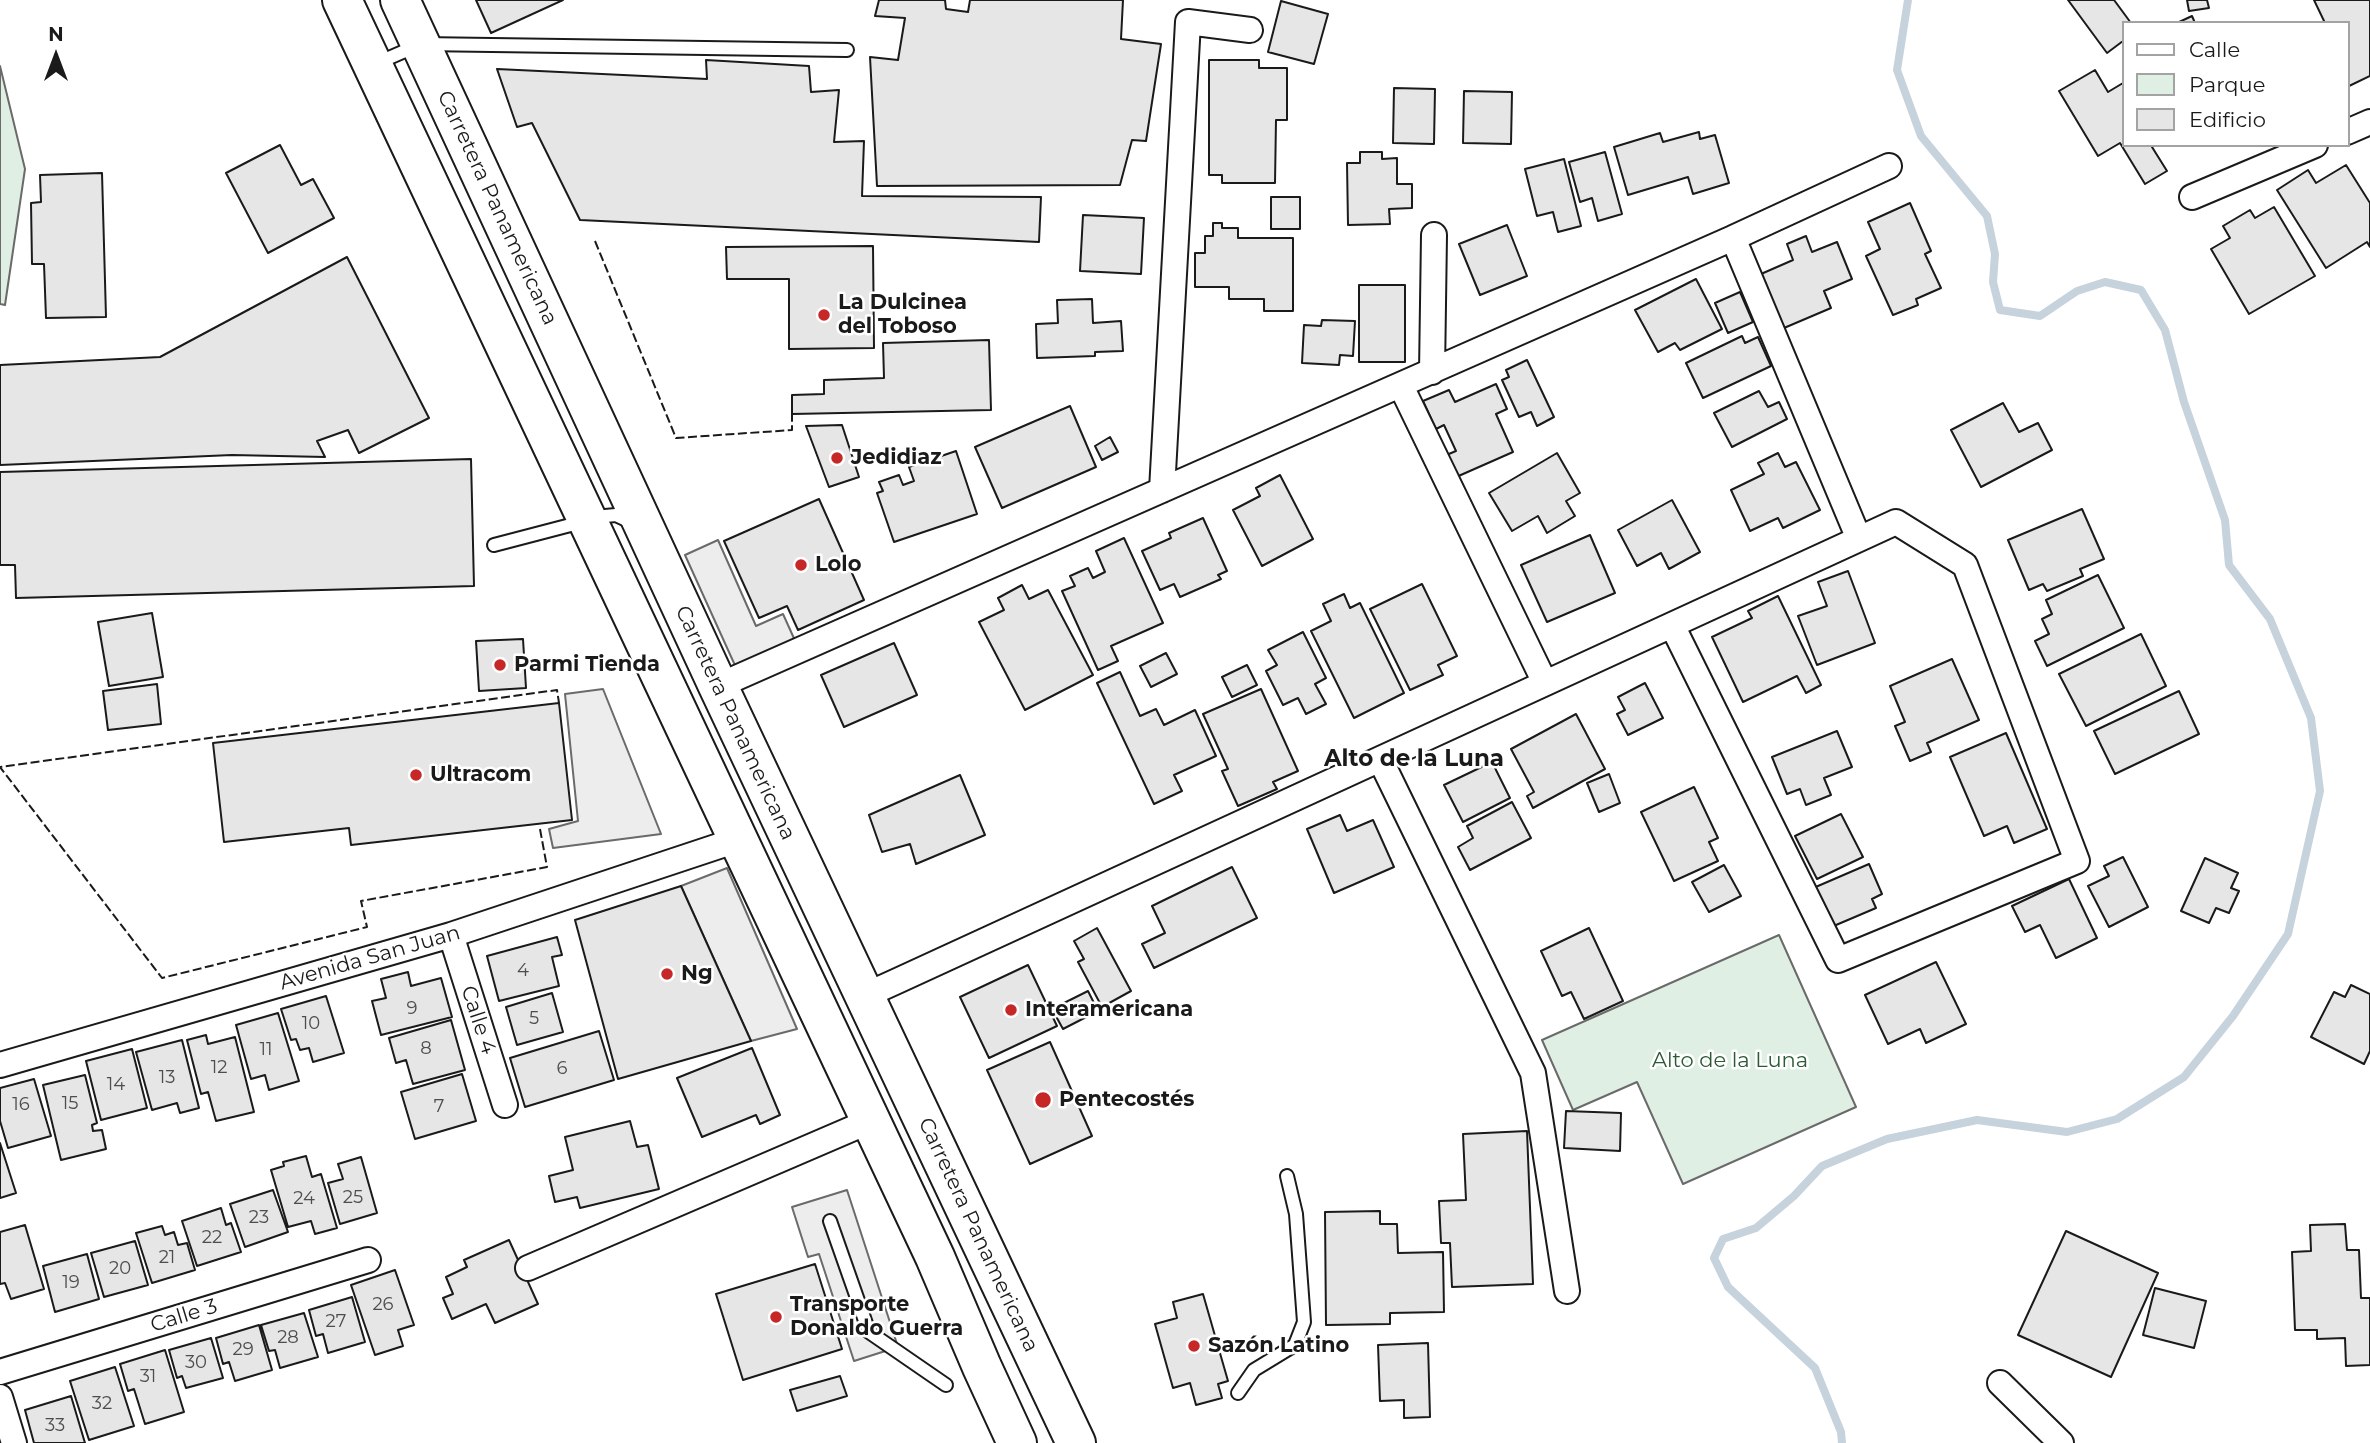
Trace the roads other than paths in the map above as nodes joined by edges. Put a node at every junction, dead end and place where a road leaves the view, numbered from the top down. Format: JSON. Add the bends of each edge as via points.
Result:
{"nodes":[{"id":1,"x":342,"y":0,"type":"edge"},
{"id":2,"x":400,"y":0,"type":"edge"},
{"id":3,"x":1250,"y":30,"type":"dead end"},
{"id":4,"x":421,"y":44,"type":"junction"},
{"id":5,"x":847,"y":50,"type":"dead end"},
{"id":6,"x":372,"y":65,"type":"junction"},
{"id":7,"x":2370,"y":122,"type":"edge"},
{"id":8,"x":2349,"y":131,"type":"edge"},
{"id":9,"x":2310,"y":147,"type":"edge"},
{"id":10,"x":1889,"y":166,"type":"dead end"},
{"id":11,"x":2192,"y":197,"type":"dead end"},
{"id":12,"x":1434,"y":235,"type":"dead end"},
{"id":13,"x":1733,"y":238,"type":"junction"},
{"id":14,"x":1432,"y":372,"type":"junction"},
{"id":15,"x":1401,"y":386,"type":"junction"},
{"id":16,"x":1162,"y":490,"type":"junction"},
{"id":17,"x":587,"y":520,"type":"junction"},
{"id":18,"x":645,"y":530,"type":"junction"},
{"id":19,"x":1859,"y":539,"type":"junction"},
{"id":20,"x":494,"y":545,"type":"dead end"},
{"id":21,"x":1672,"y":625,"type":"junction"},
{"id":22,"x":1545,"y":683,"type":"junction"},
{"id":23,"x":718,"y":686,"type":"junction"},
{"id":24,"x":1380,"y":758,"type":"junction"},
{"id":25,"x":737,"y":840,"type":"junction"},
{"id":26,"x":754,"y":875,"type":"junction"},
{"id":27,"x":451,"y":935,"type":"junction"},
{"id":28,"x":864,"y":996,"type":"junction"},
{"id":29,"x":0,"y":1065,"type":"edge"},
{"id":30,"x":505,"y":1105,"type":"dead end"},
{"id":31,"x":870,"y":1121,"type":"junction"},
{"id":32,"x":1287,"y":1176,"type":"dead end"},
{"id":33,"x":830,"y":1221,"type":"dead end"},
{"id":34,"x":935,"y":1257,"type":"junction"},
{"id":35,"x":368,"y":1260,"type":"dead end"},
{"id":36,"x":528,"y":1268,"type":"dead end"},
{"id":37,"x":1567,"y":1291,"type":"dead end"},
{"id":38,"x":0,"y":1371,"type":"edge"},
{"id":39,"x":2000,"y":1383,"type":"dead end"},
{"id":40,"x":946,"y":1385,"type":"dead end"},
{"id":41,"x":1238,"y":1393,"type":"dead end"},
{"id":42,"x":0,"y":1397,"type":"edge"},
{"id":43,"x":14,"y":1443,"type":"edge"},
{"id":44,"x":1017,"y":1443,"type":"edge"},
{"id":45,"x":1076,"y":1443,"type":"edge"},
{"id":46,"x":2061,"y":1443,"type":"edge"}],
"edges":[{"from":1,"to":6,"type":"highway"},
{"from":2,"to":4,"type":"highway","name":"Carretera Panamericana"},
{"from":3,"to":16,"type":"street","via":[[1188,22]]},
{"from":4,"to":5,"type":"lane"},
{"from":4,"to":6,"type":"lane"},
{"from":4,"to":18,"type":"highway","name":"Carretera Panamericana"},
{"from":6,"to":17,"type":"highway"},
{"from":7,"to":8,"type":"street"},
{"from":9,"to":11,"type":"street"},
{"from":10,"to":13,"type":"street"},
{"from":12,"to":14,"type":"street"},
{"from":13,"to":14,"type":"street"},
{"from":13,"to":19,"type":"street"},
{"from":14,"to":15,"type":"street"},
{"from":15,"to":16,"type":"street"},
{"from":15,"to":22,"type":"street"},
{"from":16,"to":23,"type":"street"},
{"from":17,"to":18,"type":"lane","via":[[616,515]]},
{"from":17,"to":20,"type":"lane"},
{"from":17,"to":25,"type":"highway"},
{"from":18,"to":23,"type":"highway","name":"Carretera Panamericana"},
{"from":19,"to":21,"type":"street"},
{"from":19,"to":21,"type":"street","via":[[1896,522],[1965,565],[2077,860],[1838,960]]},
{"from":21,"to":22,"type":"street"},
{"from":22,"to":24,"type":"street"},
{"from":23,"to":28,"type":"highway","name":"Carretera Panamericana"},
{"from":24,"to":28,"type":"street"},
{"from":24,"to":37,"type":"street","via":[[1533,1073]]},
{"from":25,"to":26,"type":"highway"},
{"from":25,"to":27,"type":"street","name":"Avenida San Juan"},
{"from":26,"to":28,"type":"highway","via":[[824,975],[837,986]]},
{"from":26,"to":31,"type":"highway"},
{"from":27,"to":29,"type":"street","name":"Avenida San Juan"},
{"from":27,"to":30,"type":"street","name":"Calle 4"},
{"from":28,"to":34,"type":"highway","via":[[856,1028],[859,1042],[917,1172]]},
{"from":28,"to":45,"type":"highway","name":"Carretera Panamericana"},
{"from":31,"to":34,"type":"highway"},
{"from":31,"to":36,"type":"street"},
{"from":32,"to":41,"type":"lane","via":[[1296,1214],[1304,1322],[1295,1345],[1254,1370]]},
{"from":33,"to":40,"type":"lane","via":[[869,1332]]},
{"from":34,"to":44,"type":"highway"},
{"from":35,"to":38,"type":"street","name":"Calle 3"},
{"from":39,"to":46,"type":"street"},
{"from":42,"to":43,"type":"street"}]}
